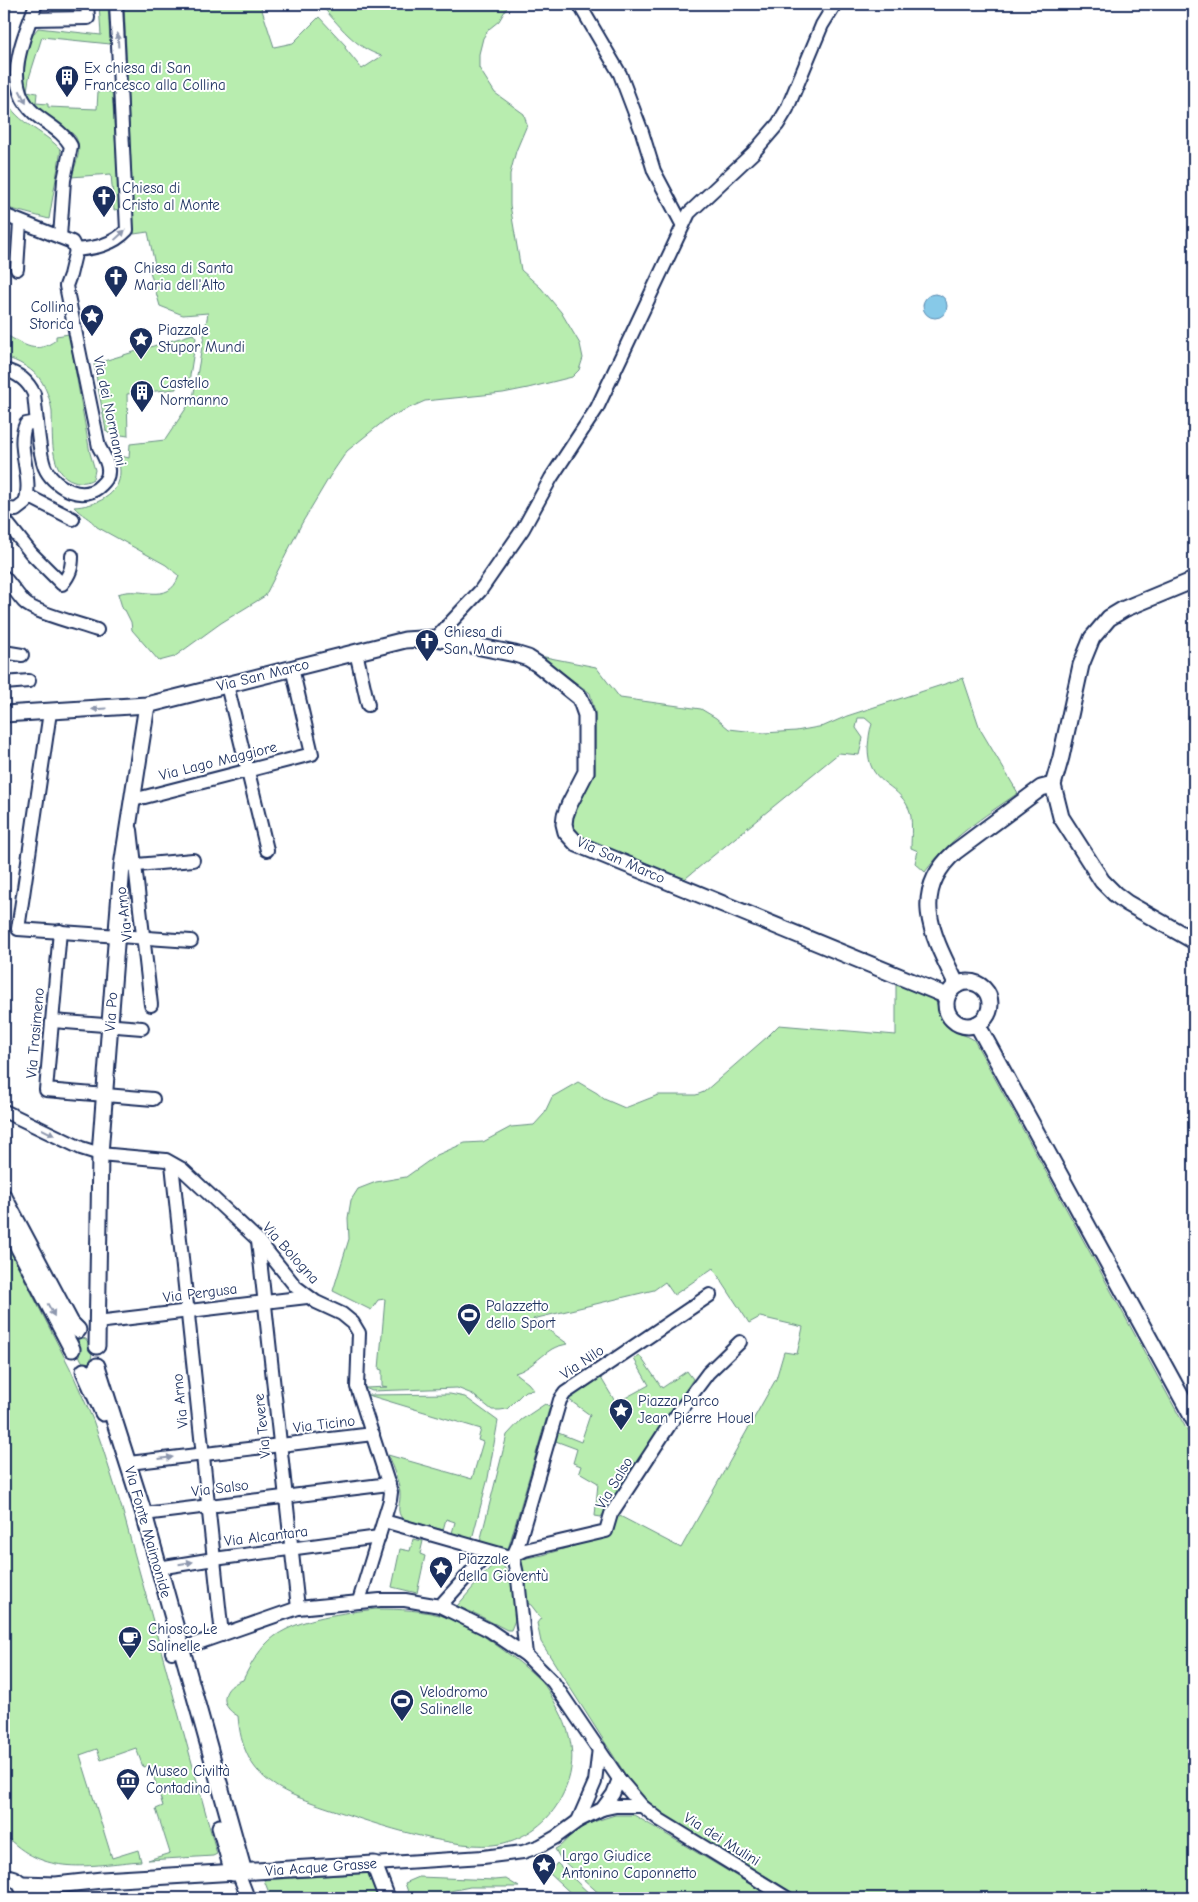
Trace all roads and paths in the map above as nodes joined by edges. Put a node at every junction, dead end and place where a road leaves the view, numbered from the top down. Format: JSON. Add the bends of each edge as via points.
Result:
{"nodes":[{"id":1,"x":36,"y":4,"type":"edge"},
{"id":2,"x":87,"y":4,"type":"edge"},
{"id":3,"x":116,"y":4,"type":"edge"},
{"id":4,"x":579,"y":4,"type":"edge"},
{"id":5,"x":836,"y":4,"type":"edge"},
{"id":6,"x":31,"y":19,"type":"junction"},
{"id":7,"x":4,"y":215,"type":"edge"},
{"id":8,"x":20,"y":222,"type":"junction"},
{"id":9,"x":682,"y":224,"type":"junction"},
{"id":10,"x":60,"y":237,"type":"junction"},
{"id":11,"x":76,"y":250,"type":"junction"},
{"id":12,"x":17,"y":269,"type":"dead end"},
{"id":13,"x":4,"y":370,"type":"edge"},
{"id":14,"x":37,"y":422,"type":"junction"},
{"id":15,"x":28,"y":496,"type":"junction"},
{"id":16,"x":4,"y":508,"type":"edge"},
{"id":17,"x":4,"y":519,"type":"edge"},
{"id":18,"x":73,"y":519,"type":"dead end"},
{"id":19,"x":72,"y":556,"type":"dead end"},
{"id":20,"x":4,"y":577,"type":"edge"},
{"id":21,"x":1194,"y":580,"type":"edge"},
{"id":22,"x":4,"y":587,"type":"edge"},
{"id":23,"x":19,"y":594,"type":"junction"},
{"id":24,"x":98,"y":630,"type":"dead end"},
{"id":25,"x":436,"y":638,"type":"junction"},
{"id":26,"x":4,"y":644,"type":"edge"},
{"id":27,"x":4,"y":652,"type":"edge"},
{"id":28,"x":356,"y":652,"type":"junction"},
{"id":29,"x":4,"y":661,"type":"edge"},
{"id":30,"x":292,"y":668,"type":"junction"},
{"id":31,"x":30,"y":681,"type":"dead end"},
{"id":32,"x":4,"y":683,"type":"edge"},
{"id":33,"x":227,"y":685,"type":"junction"},
{"id":34,"x":147,"y":705,"type":"junction"},
{"id":35,"x":368,"y":705,"type":"dead end"},
{"id":36,"x":50,"y":712,"type":"junction"},
{"id":37,"x":4,"y":714,"type":"edge"},
{"id":38,"x":248,"y":770,"type":"junction"},
{"id":39,"x":1052,"y":785,"type":"junction"},
{"id":40,"x":132,"y":800,"type":"junction"},
{"id":41,"x":267,"y":850,"type":"dead end"},
{"id":42,"x":193,"y":860,"type":"dead end"},
{"id":43,"x":129,"y":866,"type":"junction"},
{"id":44,"x":60,"y":932,"type":"junction"},
{"id":45,"x":117,"y":936,"type":"junction"},
{"id":46,"x":143,"y":938,"type":"junction"},
{"id":47,"x":191,"y":941,"type":"dead end"},
{"id":48,"x":1194,"y":941,"type":"edge"},
{"id":49,"x":952,"y":991,"type":"junction"},
{"id":50,"x":151,"y":1005,"type":"dead end"},
{"id":51,"x":53,"y":1021,"type":"junction"},
{"id":52,"x":977,"y":1024,"type":"junction"},
{"id":53,"x":110,"y":1026,"type":"junction"},
{"id":54,"x":142,"y":1028,"type":"dead end"},
{"id":55,"x":104,"y":1095,"type":"junction"},
{"id":56,"x":153,"y":1099,"type":"dead end"},
{"id":57,"x":4,"y":1111,"type":"edge"},
{"id":58,"x":100,"y":1154,"type":"junction"},
{"id":59,"x":172,"y":1164,"type":"junction"},
{"id":60,"x":4,"y":1198,"type":"edge"},
{"id":61,"x":4,"y":1220,"type":"edge"},
{"id":62,"x":258,"y":1240,"type":"junction"},
{"id":63,"x":710,"y":1295,"type":"dead end"},
{"id":64,"x":307,"y":1297,"type":"junction"},
{"id":65,"x":265,"y":1302,"type":"junction"},
{"id":66,"x":187,"y":1311,"type":"junction"},
{"id":67,"x":97,"y":1322,"type":"junction"},
{"id":68,"x":80,"y":1329,"type":"junction"},
{"id":69,"x":740,"y":1342,"type":"dead end"},
{"id":70,"x":97,"y":1346,"type":"junction"},
{"id":71,"x":72,"y":1350,"type":"junction"},
{"id":72,"x":90,"y":1368,"type":"junction"},
{"id":73,"x":1194,"y":1420,"type":"edge"},
{"id":74,"x":373,"y":1434,"type":"junction"},
{"id":75,"x":281,"y":1445,"type":"junction"},
{"id":76,"x":203,"y":1454,"type":"junction"},
{"id":77,"x":129,"y":1463,"type":"junction"},
{"id":78,"x":389,"y":1484,"type":"junction"},
{"id":79,"x":286,"y":1496,"type":"junction"},
{"id":80,"x":208,"y":1506,"type":"junction"},
{"id":81,"x":144,"y":1514,"type":"junction"},
{"id":82,"x":384,"y":1521,"type":"junction"},
{"id":83,"x":379,"y":1537,"type":"junction"},
{"id":84,"x":292,"y":1549,"type":"junction"},
{"id":85,"x":489,"y":1552,"type":"junction"},
{"id":86,"x":513,"y":1556,"type":"junction"},
{"id":87,"x":214,"y":1559,"type":"junction"},
{"id":88,"x":158,"y":1568,"type":"junction"},
{"id":89,"x":359,"y":1601,"type":"junction"},
{"id":90,"x":440,"y":1606,"type":"junction"},
{"id":91,"x":298,"y":1608,"type":"junction"},
{"id":92,"x":222,"y":1635,"type":"junction"},
{"id":93,"x":176,"y":1650,"type":"junction"},
{"id":94,"x":526,"y":1655,"type":"junction"},
{"id":95,"x":599,"y":1748,"type":"junction"},
{"id":96,"x":619,"y":1778,"type":"junction"},
{"id":97,"x":588,"y":1801,"type":"junction"},
{"id":98,"x":642,"y":1806,"type":"junction"},
{"id":99,"x":602,"y":1809,"type":"junction"},
{"id":100,"x":578,"y":1821,"type":"junction"},
{"id":101,"x":374,"y":1864,"type":"junction"},
{"id":102,"x":238,"y":1872,"type":"junction"},
{"id":103,"x":12,"y":1882,"type":"edge"},
{"id":104,"x":56,"y":1885,"type":"junction"},
{"id":105,"x":29,"y":1898,"type":"edge"},
{"id":106,"x":248,"y":1898,"type":"edge"},
{"id":107,"x":388,"y":1898,"type":"edge"},
{"id":108,"x":787,"y":1898,"type":"edge"}],
"edges":[{"from":1,"to":6,"type":"street"},
{"from":2,"to":6,"type":"street","via":[[88,18]]},
{"from":11,"to":3,"type":"street","one_way":true,"via":[[96,248],[111,242],[126,230]]},
{"from":4,"to":9,"type":"street","via":[[620,74],[654,171]]},
{"from":5,"to":9,"type":"street","via":[[822,25],[778,124],[753,153],[695,206]]},
{"from":6,"to":10,"type":"street","one_way":true,"via":[[20,50],[17,85],[21,97],[34,113],[64,135],[72,148],[64,180]]},
{"from":7,"to":8,"type":"street"},
{"from":8,"to":10,"type":"street"},
{"from":8,"to":12,"type":"street"},
{"from":9,"to":25,"type":"street","via":[[597,408],[551,478],[523,529],[480,591]]},
{"from":10,"to":11,"type":"street","via":[[72,242]]},
{"from":11,"to":14,"type":"street","name":"Via dei Normanni","via":[[66,286],[99,447],[108,466],[106,480],[98,489],[88,493],[72,492],[52,479],[43,463]]},
{"from":13,"to":14,"type":"street","name":"Via dei Normanni","via":[[16,374],[31,387]]},
{"from":14,"to":15,"type":"street","via":[[26,424],[23,430]]},
{"from":15,"to":16,"type":"street","via":[[21,508]]},
{"from":15,"to":18,"type":"street"},
{"from":17,"to":19,"type":"street","via":[[62,584],[69,576]]},
{"from":20,"to":23,"type":"street"},
{"from":21,"to":39,"type":"street","via":[[1124,609],[1109,618],[1092,638],[1081,665]]},
{"from":22,"to":23,"type":"street"},
{"from":23,"to":24,"type":"street","via":[[36,610]]},
{"from":25,"to":28,"type":"street","name":"Via San Marco","via":[[405,640]]},
{"from":25,"to":49,"type":"street","name":"Via San Marco","via":[[528,658],[580,698],[586,715],[586,772],[564,816],[566,832],[578,844]]},
{"from":26,"to":27,"type":"street"},
{"from":27,"to":29,"type":"street","via":[[20,658]]},
{"from":28,"to":30,"type":"street","name":"Via San Marco"},
{"from":28,"to":35,"type":"street"},
{"from":30,"to":33,"type":"street","name":"Via San Marco"},
{"from":30,"to":38,"type":"street","name":"Via Lago Maggiore","via":[[312,754]]},
{"from":31,"to":32,"type":"street"},
{"from":33,"to":34,"type":"street","name":"Via San Marco"},
{"from":33,"to":38,"type":"street"},
{"from":34,"to":36,"type":"street","name":"Via San Marco","one_way":true},
{"from":34,"to":40,"type":"street","name":"Via Po"},
{"from":36,"to":37,"type":"street","name":"Via San Marco"},
{"from":36,"to":44,"type":"street","via":[[18,929]]},
{"from":38,"to":40,"type":"street","name":"Via Lago Maggiore"},
{"from":38,"to":41,"type":"street"},
{"from":39,"to":48,"type":"street","via":[[1061,817],[1102,881],[1127,903]]},
{"from":39,"to":49,"type":"street","via":[[1041,788],[955,852],[942,863],[934,878],[928,906],[931,927]]},
{"from":40,"to":43,"type":"street","name":"Via Po"},
{"from":42,"to":43,"type":"street"},
{"from":43,"to":45,"type":"street","name":"Via Po"},
{"from":43,"to":46,"type":"street","name":"Via Arno"},
{"from":44,"to":45,"type":"street"},
{"from":44,"to":51,"type":"street","name":"Via Trasimeno"},
{"from":45,"to":46,"type":"street"},
{"from":45,"to":53,"type":"street","name":"Via Po"},
{"from":46,"to":47,"type":"street"},
{"from":46,"to":50,"type":"street","name":"Via Arno"},
{"from":49,"to":52,"type":"street","via":[[946,1004],[950,1017],[962,1026]]},
{"from":49,"to":52,"type":"street","via":[[968,982],[985,990],[989,1009]]},
{"from":51,"to":53,"type":"street"},
{"from":51,"to":55,"type":"street","name":"Via Trasimeno","via":[[46,1090]]},
{"from":52,"to":73,"type":"street"},
{"from":53,"to":54,"type":"street"},
{"from":53,"to":55,"type":"street","name":"Via Po"},
{"from":55,"to":56,"type":"street","name":"Via Trasimeno"},
{"from":55,"to":58,"type":"street","name":"Via Po"},
{"from":57,"to":58,"type":"street","name":"Via Bologna","one_way":true},
{"from":58,"to":59,"type":"street","name":"Via Bologna","via":[[166,1160]]},
{"from":58,"to":67,"type":"street","name":"Via Po"},
{"from":59,"to":62,"type":"street","name":"Via Bologna","via":[[182,1169]]},
{"from":59,"to":66,"type":"street","name":"Via Arno"},
{"from":60,"to":68,"type":"street","via":[[71,1323]]},
{"from":61,"to":71,"type":"street","one_way":true},
{"from":62,"to":64,"type":"street","name":"Via Bologna"},
{"from":62,"to":65,"type":"street","name":"Via Tevere"},
{"from":63,"to":86,"type":"street","name":"Via Nilo","via":[[565,1393],[557,1407]]},
{"from":64,"to":65,"type":"street","name":"Via Pergusa"},
{"from":64,"to":74,"type":"street","name":"Via Bologna","via":[[342,1314],[359,1333],[357,1387]]},
{"from":65,"to":66,"type":"street","name":"Via Pergusa"},
{"from":65,"to":75,"type":"street","name":"Via Tevere"},
{"from":66,"to":67,"type":"street","name":"Via Pergusa"},
{"from":66,"to":76,"type":"street","name":"Via Arno"},
{"from":67,"to":68,"type":"street"},
{"from":67,"to":70,"type":"street","name":"Via Po"},
{"from":68,"to":70,"type":"street","via":[[94,1339]]},
{"from":68,"to":71,"type":"street","via":[[72,1337]]},
{"from":69,"to":86,"type":"street","name":"Via Salso","via":[[708,1374],[670,1424],[611,1514],[606,1531],[525,1550]]},
{"from":70,"to":72,"type":"street","via":[[99,1356]]},
{"from":71,"to":72,"type":"street","via":[[74,1359]]},
{"from":72,"to":77,"type":"street","name":"Via Fonte Maimonide"},
{"from":72,"to":93,"type":"street","name":"Via Fonte Maimonide"},
{"from":74,"to":75,"type":"street","name":"Via Ticino"},
{"from":74,"to":78,"type":"street","name":"Via Bologna"},
{"from":75,"to":76,"type":"street","name":"Via Ticino"},
{"from":75,"to":79,"type":"street","name":"Via Tevere"},
{"from":77,"to":76,"type":"street","name":"Via Ticino","one_way":true},
{"from":76,"to":80,"type":"street","name":"Via Arno"},
{"from":77,"to":81,"type":"street","name":"Via Fonte Maimonide"},
{"from":78,"to":79,"type":"street","name":"Via Salso"},
{"from":78,"to":82,"type":"street","name":"Via Bologna","via":[[390,1500]]},
{"from":79,"to":80,"type":"street","name":"Via Salso"},
{"from":79,"to":84,"type":"street","name":"Via Tevere"},
{"from":80,"to":81,"type":"street","name":"Via Salso"},
{"from":80,"to":87,"type":"street","name":"Via Arno"},
{"from":81,"to":88,"type":"street","name":"Via Fonte Maimonide"},
{"from":82,"to":83,"type":"street","name":"Via Bologna"},
{"from":82,"to":85,"type":"street","name":"Via Salso"},
{"from":83,"to":84,"type":"street","name":"Via Alcantara"},
{"from":83,"to":89,"type":"street","name":"Via Bologna"},
{"from":84,"to":87,"type":"street","name":"Via Alcantara"},
{"from":84,"to":91,"type":"street","name":"Via Tevere"},
{"from":85,"to":86,"type":"street","name":"Via Salso"},
{"from":85,"to":90,"type":"street"},
{"from":86,"to":94,"type":"street"},
{"from":88,"to":87,"type":"street","name":"Via Alcantara","one_way":true},
{"from":87,"to":92,"type":"street","name":"Via Arno"},
{"from":88,"to":93,"type":"street","name":"Via Fonte Maimonide"},
{"from":89,"to":90,"type":"street","name":"Via dei Mulini","via":[[405,1600]]},
{"from":89,"to":91,"type":"street","name":"Via dei Mulini"},
{"from":90,"to":94,"type":"street","name":"Via dei Mulini","via":[[489,1630]]},
{"from":91,"to":92,"type":"street","name":"Via dei Mulini"},
{"from":92,"to":93,"type":"street","name":"Via dei Mulini"},
{"from":93,"to":102,"type":"street","name":"Via Fonte Maimonide"},
{"from":94,"to":95,"type":"street","name":"Via dei Mulini","via":[[553,1682]]},
{"from":95,"to":96,"type":"street","name":"Via dei Mulini"},
{"from":95,"to":97,"type":"street","via":[[595,1782]]},
{"from":96,"to":97,"type":"street","via":[[601,1784]]},
{"from":96,"to":98,"type":"street","name":"Via dei Mulini"},
{"from":96,"to":99,"type":"street"},
{"from":97,"to":100,"type":"street"},
{"from":98,"to":99,"type":"street"},
{"from":98,"to":108,"type":"street","name":"Via dei Mulini"},
{"from":99,"to":100,"type":"street","name":"Via Acque Grasse"},
{"from":100,"to":101,"type":"street","name":"Via Acque Grasse","via":[[556,1837],[523,1852]]},
{"from":101,"to":102,"type":"street","name":"Via Acque Grasse"},
{"from":101,"to":107,"type":"street"},
{"from":102,"to":104,"type":"street","name":"Via Acque Grasse"},
{"from":102,"to":106,"type":"street","name":"Via Fonte Maimonide"},
{"from":103,"to":104,"type":"street"},
{"from":104,"to":105,"type":"street"}]}
